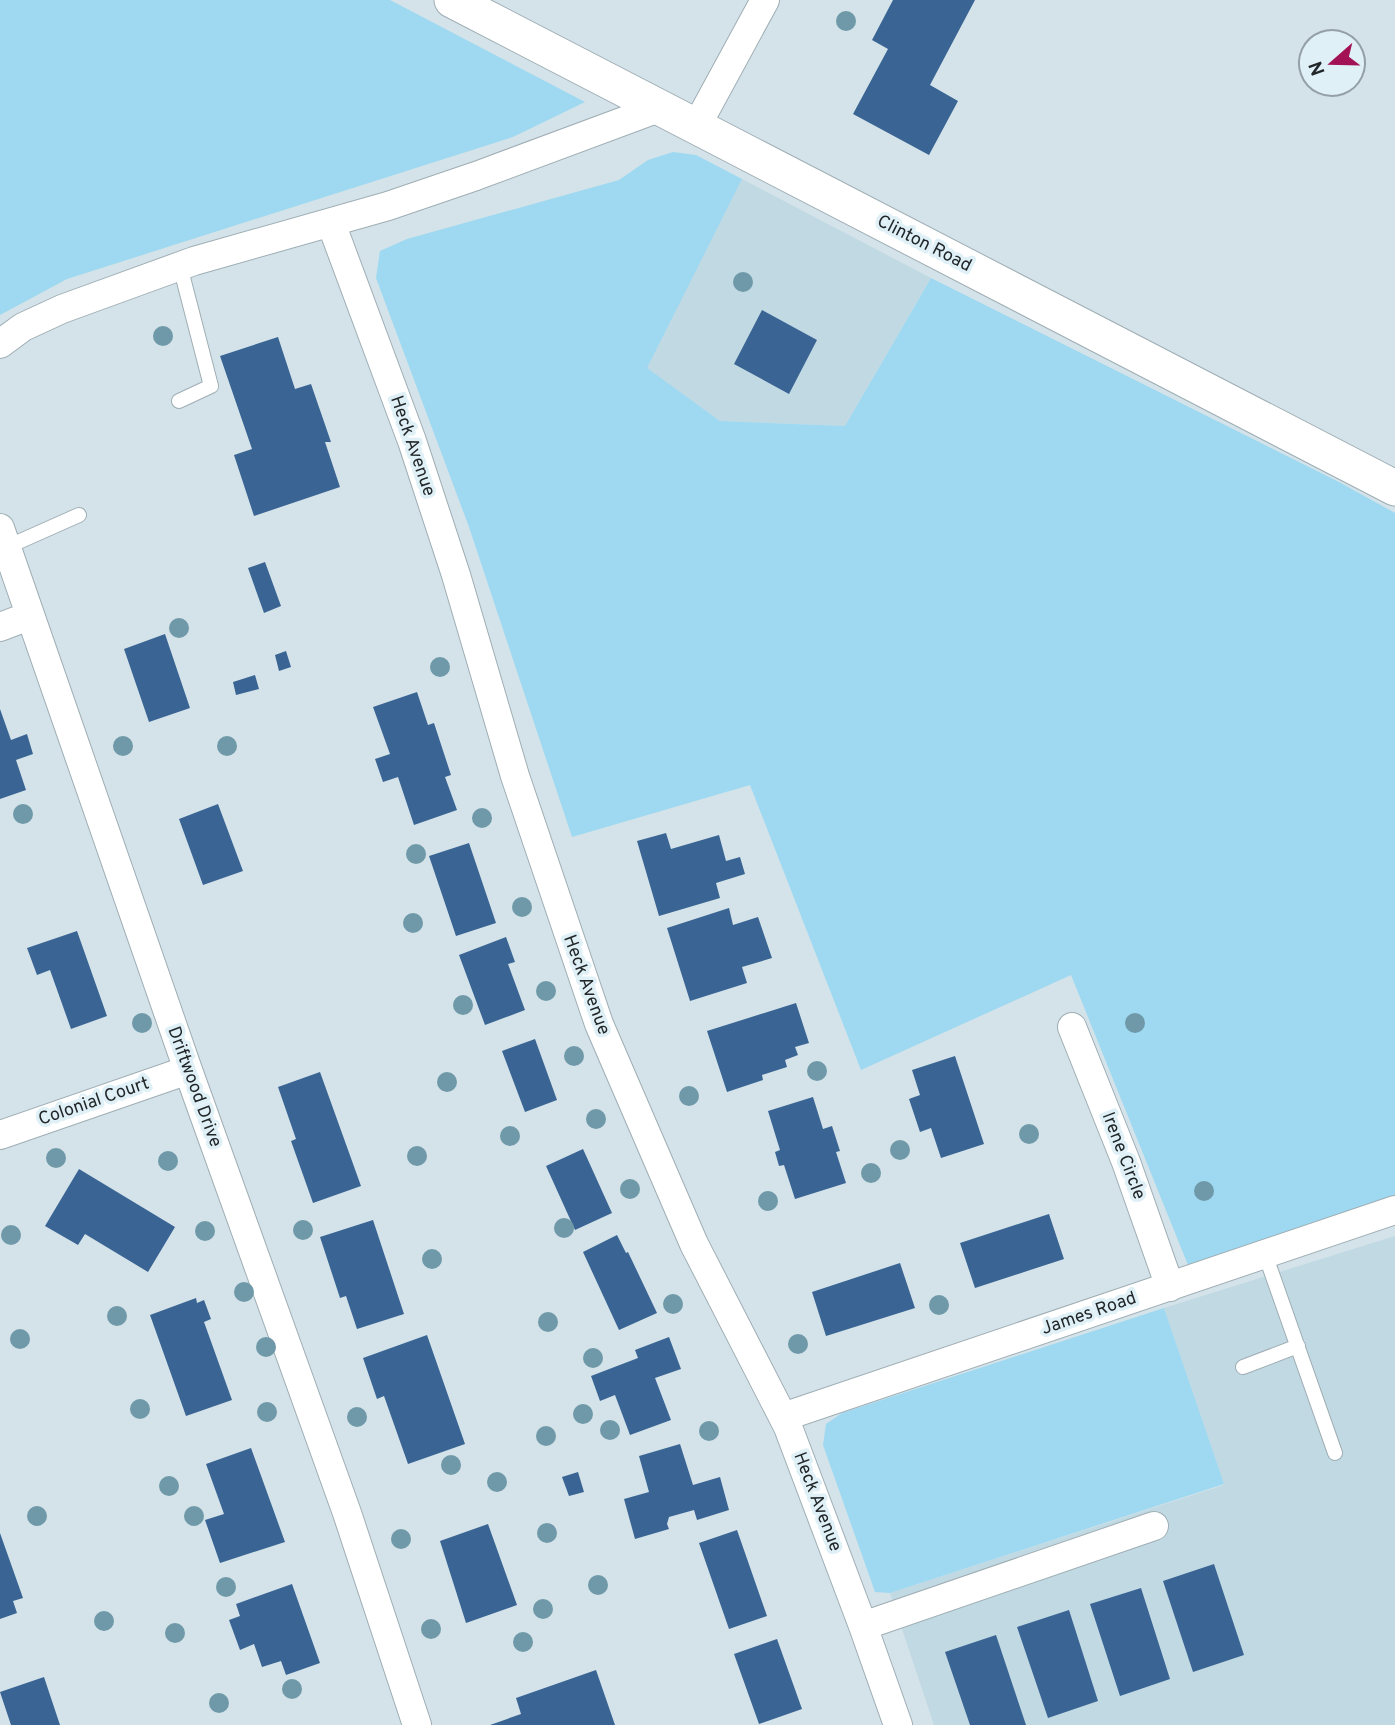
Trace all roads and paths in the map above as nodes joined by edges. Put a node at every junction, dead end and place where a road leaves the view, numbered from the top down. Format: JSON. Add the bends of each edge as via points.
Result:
{"nodes":[{"id":1,"x":452,"y":0,"type":"edge"},
{"id":2,"x":765,"y":0,"type":"edge"},
{"id":3,"x":659,"y":108,"type":"junction"},
{"id":4,"x":696,"y":127,"type":"junction"},
{"id":5,"x":331,"y":223,"type":"junction"},
{"id":6,"x":180,"y":266,"type":"junction"},
{"id":7,"x":0,"y":344,"type":"edge"},
{"id":8,"x":179,"y":401,"type":"dead end"},
{"id":9,"x":1395,"y":488,"type":"edge"},
{"id":10,"x":79,"y":516,"type":"dead end"},
{"id":11,"x":3,"y":537,"type":"edge"},
{"id":12,"x":29,"y":616,"type":"junction"},
{"id":13,"x":0,"y":627,"type":"edge"},
{"id":14,"x":1072,"y":1027,"type":"dead end"},
{"id":15,"x":188,"y":1070,"type":"junction"},
{"id":16,"x":0,"y":1135,"type":"edge"},
{"id":17,"x":1395,"y":1210,"type":"edge"},
{"id":18,"x":1265,"y":1254,"type":"junction"},
{"id":19,"x":1170,"y":1287,"type":"junction"},
{"id":20,"x":1298,"y":1346,"type":"junction"},
{"id":21,"x":1243,"y":1367,"type":"dead end"},
{"id":22,"x":783,"y":1417,"type":"junction"},
{"id":23,"x":1335,"y":1453,"type":"dead end"},
{"id":24,"x":1154,"y":1526,"type":"dead end"},
{"id":25,"x":863,"y":1626,"type":"junction"},
{"id":26,"x":418,"y":1725,"type":"edge"},
{"id":27,"x":898,"y":1725,"type":"edge"}],
"edges":[{"from":1,"to":3,"type":"street","name":"Clinton Road"},
{"from":2,"to":4,"type":"street"},
{"from":3,"to":4,"type":"street","name":"Clinton Road"},
{"from":3,"to":5,"type":"street","via":[[476,177]]},
{"from":4,"to":9,"type":"street","name":"Clinton Road"},
{"from":5,"to":6,"type":"street"},
{"from":5,"to":22,"type":"street","name":"Heck Avenue","via":[[412,441],[519,789],[599,1024],[694,1244]]},
{"from":6,"to":7,"type":"street","via":[[62,309]]},
{"from":6,"to":8,"type":"lane","via":[[211,386]]},
{"from":10,"to":11,"type":"lane"},
{"from":11,"to":12,"type":"street","name":"Driftwood Drive"},
{"from":12,"to":13,"type":"street"},
{"from":12,"to":15,"type":"street","name":"Driftwood Drive"},
{"from":14,"to":19,"type":"street","name":"Irene Circle"},
{"from":15,"to":16,"type":"street","name":"Colonial Court"},
{"from":15,"to":26,"type":"street","name":"Driftwood Drive"},
{"from":17,"to":18,"type":"street","name":"James Road"},
{"from":18,"to":19,"type":"street","name":"James Road"},
{"from":18,"to":20,"type":"lane"},
{"from":19,"to":22,"type":"street","name":"James Road"},
{"from":20,"to":21,"type":"lane"},
{"from":20,"to":23,"type":"lane"},
{"from":22,"to":25,"type":"street","name":"Heck Avenue"},
{"from":24,"to":25,"type":"street"},
{"from":25,"to":27,"type":"street","name":"Heck Avenue"}]}
